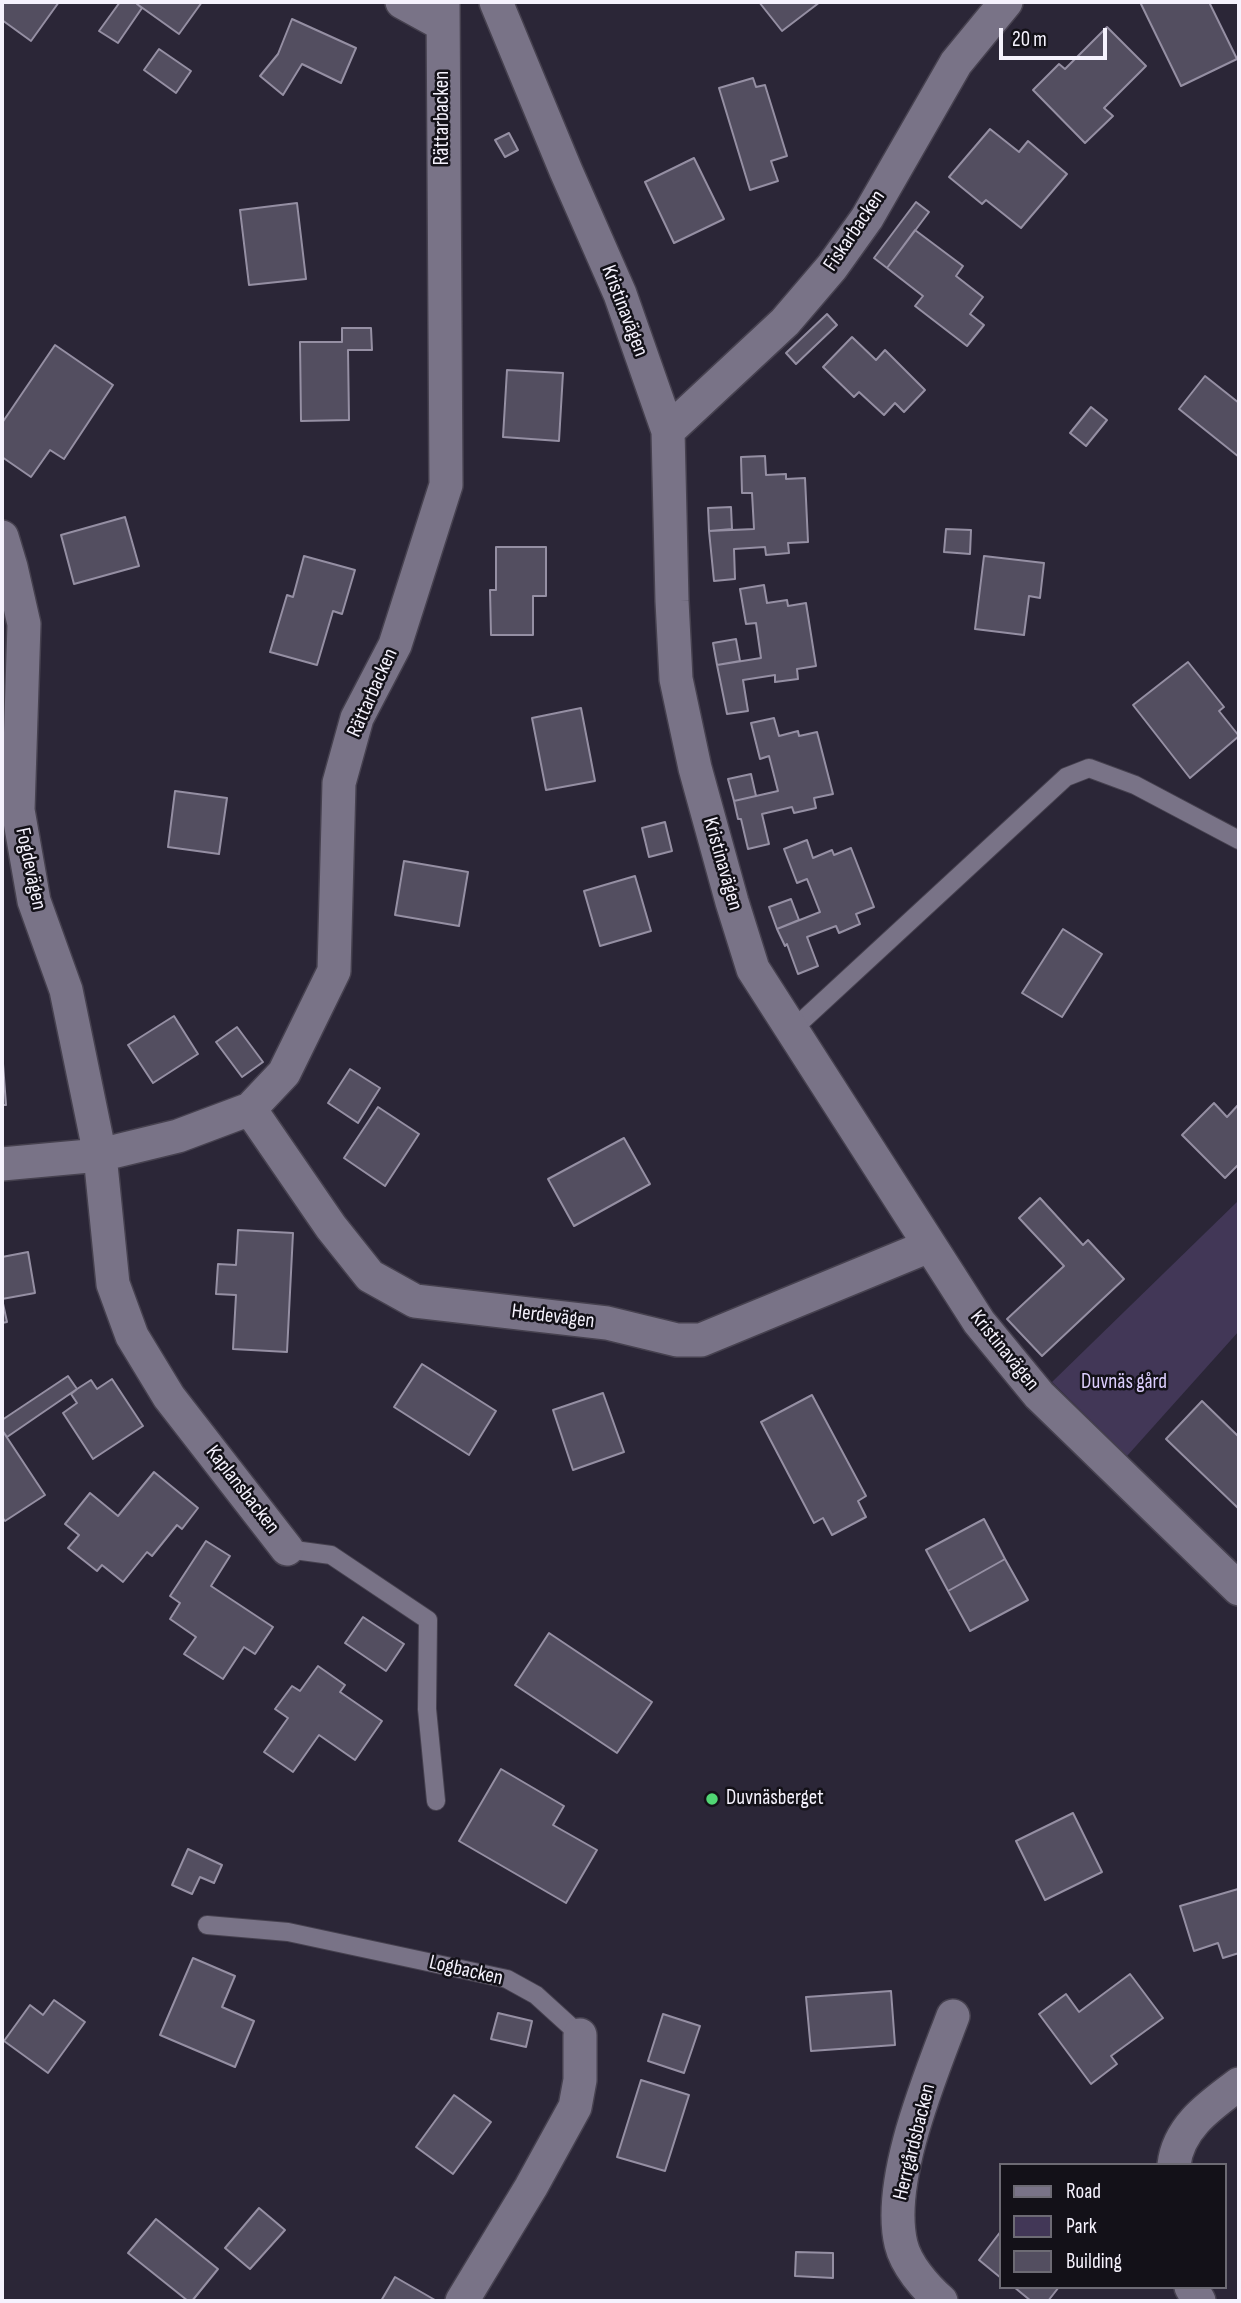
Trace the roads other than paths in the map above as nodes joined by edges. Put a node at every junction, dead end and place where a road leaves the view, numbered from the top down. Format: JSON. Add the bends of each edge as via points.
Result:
{"nodes":[{"id":1,"x":402,"y":2,"type":"edge"},
{"id":2,"x":496,"y":2,"type":"edge"},
{"id":3,"x":1006,"y":2,"type":"edge"},
{"id":4,"x":443,"y":13,"type":"edge"},
{"id":5,"x":668,"y":431,"type":"junction"},
{"id":6,"x":2,"y":537,"type":"edge"},
{"id":7,"x":1239,"y":840,"type":"edge"},
{"id":8,"x":791,"y":1031,"type":"junction"},
{"id":9,"x":250,"y":1109,"type":"junction"},
{"id":10,"x":100,"y":1155,"type":"junction"},
{"id":11,"x":2,"y":1164,"type":"edge"},
{"id":12,"x":929,"y":1246,"type":"junction"},
{"id":13,"x":287,"y":1549,"type":"joint"},
{"id":14,"x":1239,"y":1589,"type":"edge"},
{"id":15,"x":436,"y":1801,"type":"dead end"},
{"id":16,"x":207,"y":1925,"type":"dead end"},
{"id":17,"x":953,"y":2016,"type":"dead end"},
{"id":18,"x":580,"y":2035,"type":"joint"},
{"id":19,"x":1239,"y":2084,"type":"edge"},
{"id":20,"x":1175,"y":2163,"type":"edge"},
{"id":21,"x":462,"y":2301,"type":"edge"},
{"id":22,"x":941,"y":2301,"type":"edge"}],
"edges":[{"from":1,"to":4,"type":"street"},
{"from":2,"to":5,"type":"street","name":"Kristinavägen","via":[[620,294]]},
{"from":3,"to":5,"type":"street","name":"Fiskarbacken","via":[[956,63],[867,218],[832,267],[785,322]]},
{"from":4,"to":9,"type":"street","name":"Rättarbacken","via":[[446,485],[395,645],[357,718],[339,783],[334,971],[284,1073]]},
{"from":5,"to":8,"type":"street","name":"Kristinavägen","via":[[676,679],[695,768],[748,955]]},
{"from":6,"to":10,"type":"street","name":"Fogdevägen","via":[[23,624],[18,810],[34,901],[66,989]]},
{"from":7,"to":8,"type":"lane","via":[[1135,785],[1089,768],[1066,777]]},
{"from":8,"to":12,"type":"street","name":"Kristinavägen"},
{"from":9,"to":10,"type":"street","name":"Rättarbacken","via":[[178,1136]]},
{"from":9,"to":12,"type":"street","name":"Herdevägen","via":[[370,1276],[415,1301],[607,1323],[677,1340],[701,1340]]},
{"from":10,"to":11,"type":"street","name":"Rättarbacken"},
{"from":10,"to":13,"type":"street","name":"Kaplansbacken","via":[[113,1284],[132,1336],[169,1397]]},
{"from":12,"to":14,"type":"street","name":"Kristinavägen","via":[[979,1322],[1039,1395]]},
{"from":13,"to":15,"type":"lane","name":"Kaplansbacken","via":[[331,1555],[428,1620],[427,1709]]},
{"from":16,"to":18,"type":"lane","name":"Logbacken","via":[[288,1931],[507,1979],[536,1995]]},
{"from":17,"to":22,"type":"street","name":"Herrgårdsbacken","via":[[919,2107],[901,2179],[898,2218],[901,2246],[910,2266]]},
{"from":18,"to":21,"type":"street","name":"Logbacken","via":[[575,2107]]},
{"from":19,"to":20,"type":"street","via":[[1185,2132]]}]}
